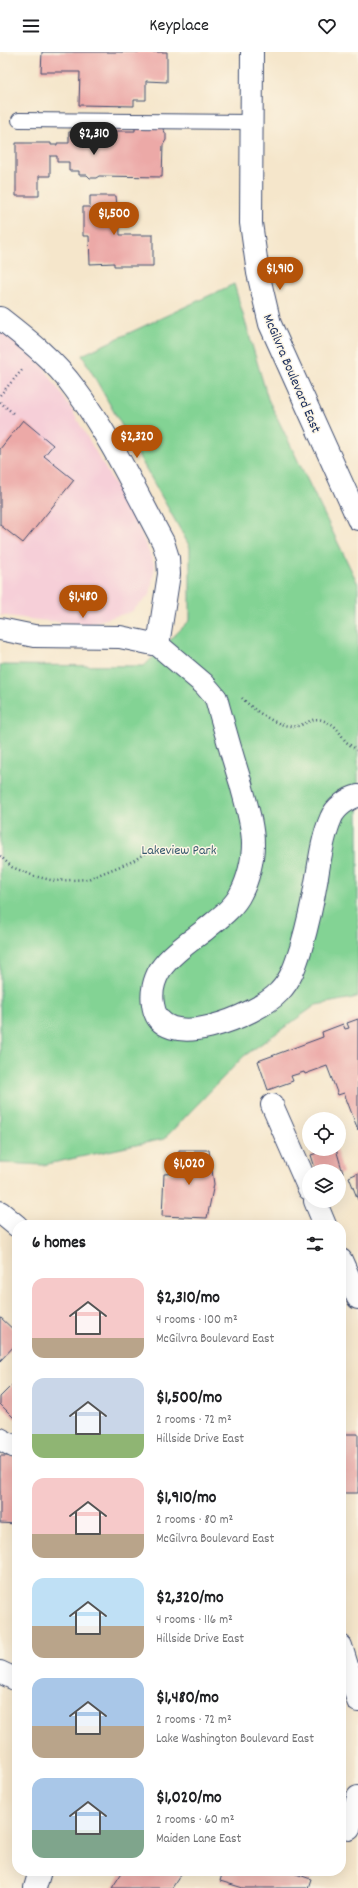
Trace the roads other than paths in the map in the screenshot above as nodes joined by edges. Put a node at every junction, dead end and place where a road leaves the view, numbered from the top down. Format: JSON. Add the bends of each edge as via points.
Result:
{"nodes":[{"id":1,"x":252,"y":52,"type":"edge"},
{"id":2,"x":19,"y":120,"type":"dead end"},
{"id":3,"x":252,"y":122,"type":"junction"},
{"id":4,"x":0,"y":318,"type":"edge"},
{"id":5,"x":358,"y":518,"type":"edge"},
{"id":6,"x":0,"y":629,"type":"edge"},
{"id":7,"x":158,"y":645,"type":"junction"},
{"id":8,"x":358,"y":796,"type":"edge"},
{"id":9,"x":272,"y":1106,"type":"dead end"},
{"id":10,"x":302,"y":1173,"type":"edge"},
{"id":11,"x":318,"y":1208,"type":"edge"},
{"id":12,"x":0,"y":1212,"type":"edge"},
{"id":13,"x":323,"y":1220,"type":"edge"},
{"id":14,"x":12,"y":1222,"type":"edge"},
{"id":15,"x":346,"y":1271,"type":"edge"},
{"id":16,"x":358,"y":1298,"type":"edge"},
{"id":17,"x":0,"y":1439,"type":"edge"},
{"id":18,"x":12,"y":1445,"type":"edge"},
{"id":19,"x":346,"y":1662,"type":"edge"},
{"id":20,"x":0,"y":1672,"type":"edge"},
{"id":21,"x":12,"y":1678,"type":"edge"},
{"id":22,"x":358,"y":1701,"type":"edge"},
{"id":23,"x":358,"y":1797,"type":"edge"},
{"id":24,"x":349,"y":1830,"type":"edge"},
{"id":25,"x":39,"y":1876,"type":"edge"},
{"id":26,"x":35,"y":1888,"type":"edge"}],
"edges":[{"from":1,"to":3,"type":"street","name":"McGilvra Boulevard East"},
{"from":2,"to":3,"type":"lane"},
{"from":3,"to":5,"type":"street","name":"McGilvra Boulevard East","via":[[251,223],[258,273],[270,324]]},
{"from":4,"to":7,"type":"street","via":[[41,352],[74,387],[98,422],[162,542],[168,558],[169,574]]},
{"from":6,"to":7,"type":"street","via":[[34,636],[120,637]]},
{"from":7,"to":8,"type":"street","via":[[204,684],[216,698],[250,818],[253,845],[250,867],[241,894],[228,910],[171,957],[160,970],[154,983],[153,1008],[166,1025],[177,1029],[190,1029],[218,1025],[245,1015],[278,993],[289,979],[298,958],[310,918],[322,852],[332,816],[353,796]]},
{"from":9,"to":10,"type":"street"},
{"from":11,"to":13,"type":"street"},
{"from":12,"to":14,"type":"street"},
{"from":15,"to":16,"type":"street"},
{"from":17,"to":18,"type":"street"},
{"from":19,"to":22,"type":"street"},
{"from":20,"to":21,"type":"street"},
{"from":23,"to":24,"type":"street"},
{"from":25,"to":26,"type":"street"}]}
